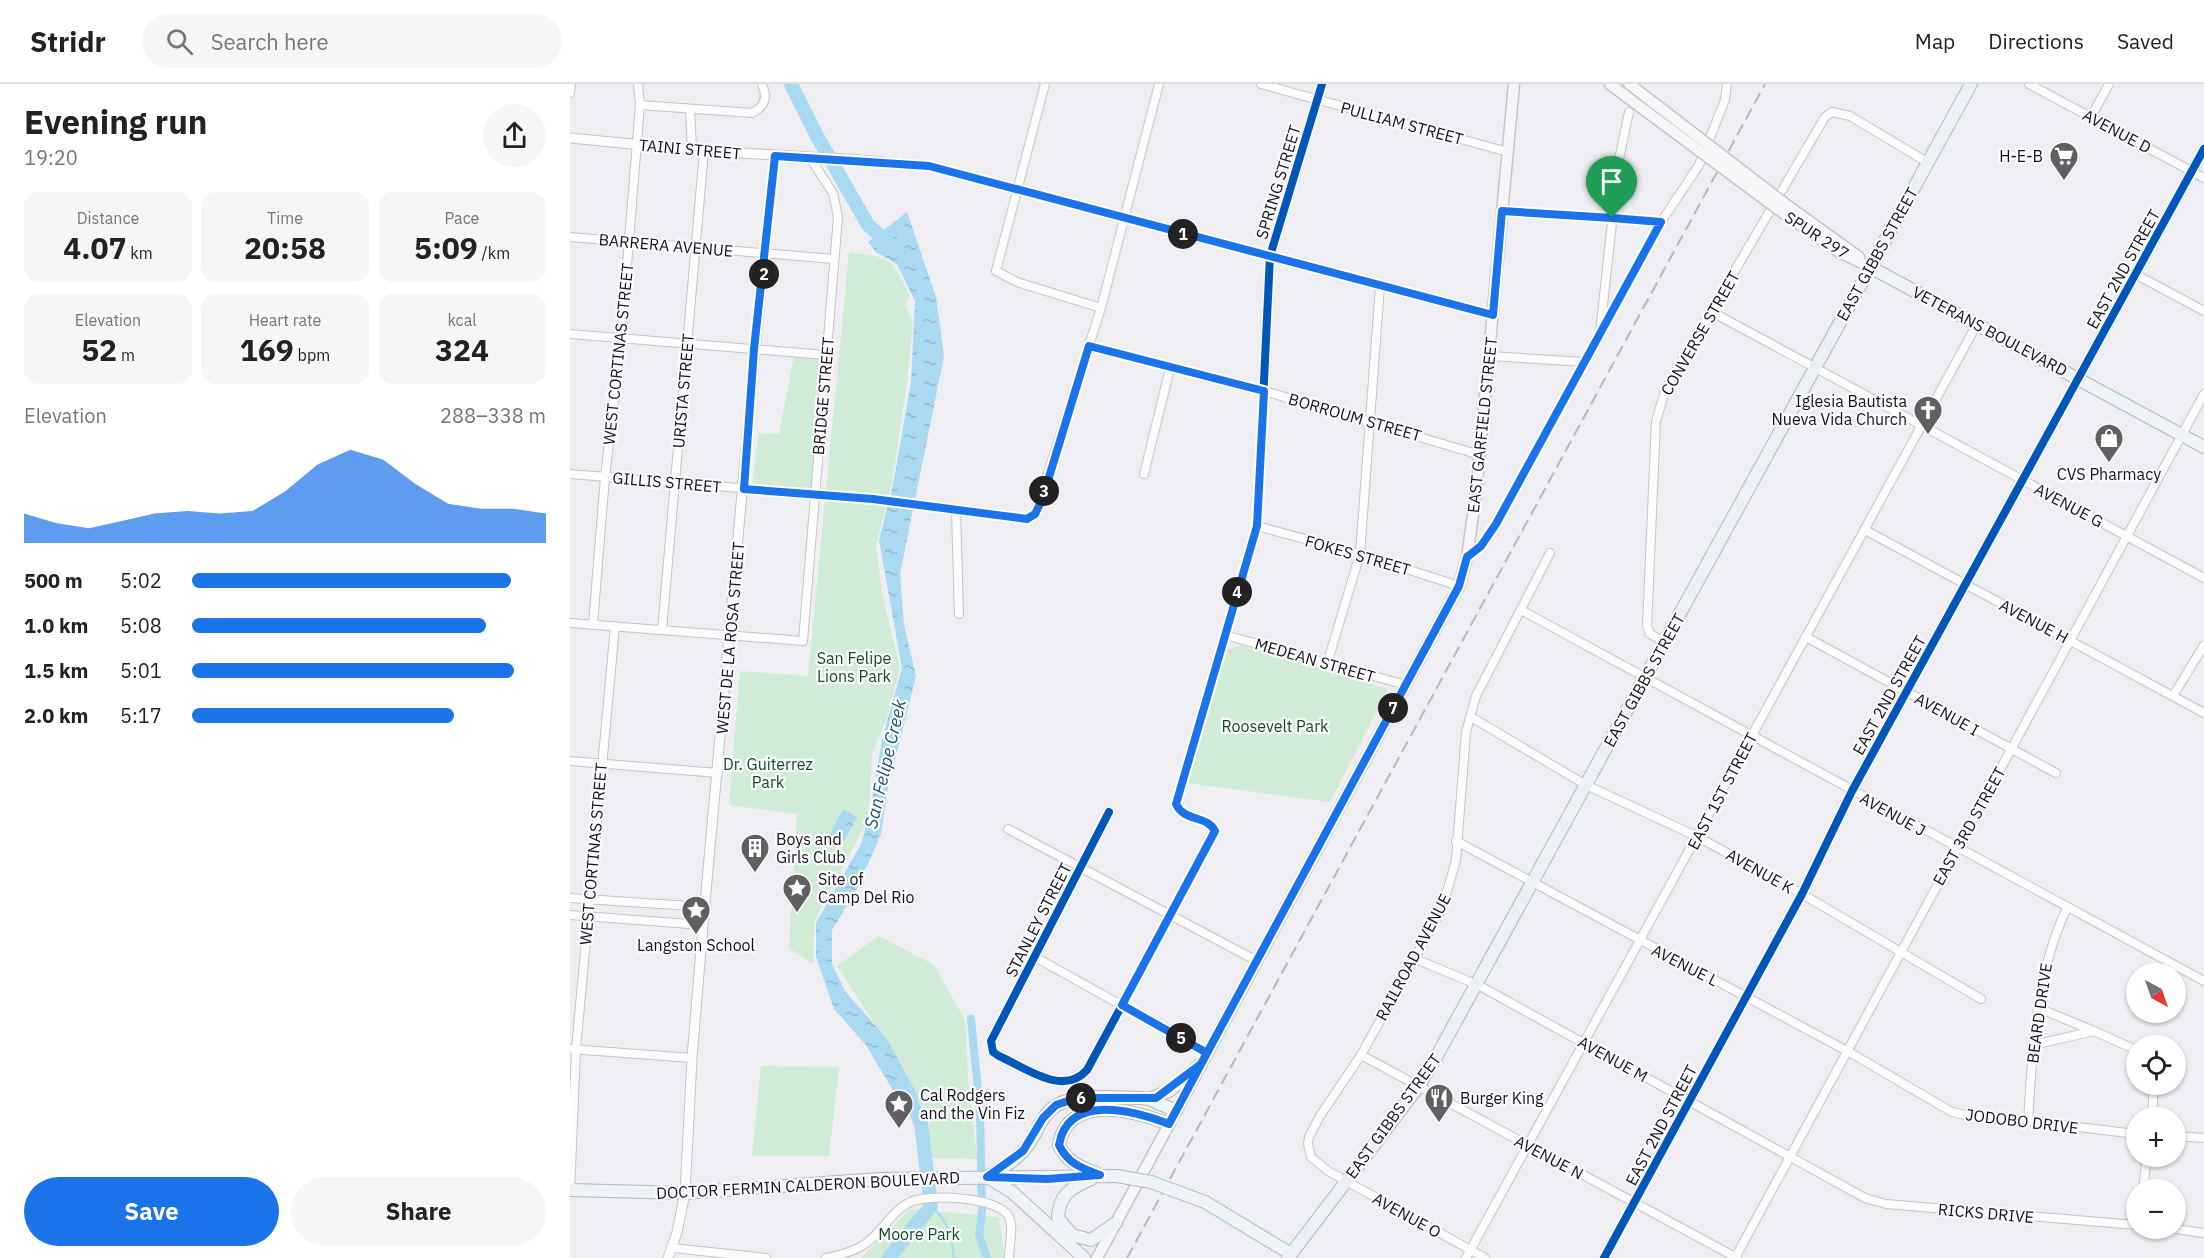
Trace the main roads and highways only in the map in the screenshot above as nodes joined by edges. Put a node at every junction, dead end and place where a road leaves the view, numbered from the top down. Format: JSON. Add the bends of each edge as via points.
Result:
{"nodes":[{"id":1,"x":1514,"y":84,"type":"edge"},
{"id":2,"x":1610,"y":84,"type":"edge"},
{"id":3,"x":1971,"y":84,"type":"edge"},
{"id":4,"x":1633,"y":87,"type":"edge"},
{"id":5,"x":1782,"y":207,"type":"junction"},
{"id":6,"x":1870,"y":267,"type":"junction"},
{"id":7,"x":2204,"y":447,"type":"edge"},
{"id":8,"x":1204,"y":1059,"type":"junction"},
{"id":9,"x":1149,"y":1099,"type":"junction"},
{"id":10,"x":1176,"y":1111,"type":"junction"},
{"id":11,"x":1169,"y":1124,"type":"junction"},
{"id":12,"x":1100,"y":1175,"type":"junction"},
{"id":13,"x":987,"y":1177,"type":"junction"},
{"id":14,"x":570,"y":1191,"type":"edge"},
{"id":15,"x":1116,"y":1223,"type":"junction"},
{"id":16,"x":1292,"y":1257,"type":"edge"},
{"id":17,"x":1084,"y":1258,"type":"edge"},
{"id":18,"x":1097,"y":1258,"type":"edge"}],
"edges":[{"from":1,"to":8,"type":"main road","name":"EAST GARFIELD STREET","via":[[1480,455],[1467,557],[1459,586]]},
{"from":2,"to":5,"type":"main road","name":"SPUR 297","bridge":true},
{"from":3,"to":6,"type":"highway","name":"EAST GIBBS STREET"},
{"from":4,"to":5,"type":"main road","name":"SPUR 297","bridge":true},
{"from":5,"to":6,"type":"main road","name":"SPUR 297","via":[[1839,252]]},
{"from":6,"to":7,"type":"main road","name":"VETERANS BOULEVARD"},
{"from":6,"to":16,"type":"highway","name":"EAST GIBBS STREET","via":[[1478,985],[1418,1087]]},
{"from":8,"to":9,"type":"main road","via":[[1169,1091]]},
{"from":8,"to":10,"type":"main road","name":"EAST GARFIELD STREET"},
{"from":9,"to":10,"type":"main road"},
{"from":9,"to":13,"type":"main road","via":[[1077,1098],[1056,1105],[1023,1151]]},
{"from":10,"to":11,"type":"main road","name":"EAST GARFIELD STREET"},
{"from":11,"to":12,"type":"main road","via":[[1127,1112],[1094,1111],[1072,1118],[1059,1145],[1064,1156]]},
{"from":11,"to":15,"type":"main road","name":"EAST GARFIELD STREET"},
{"from":12,"to":13,"type":"main road","name":"DOCTOR FERMIN CALDERON BOULEVARD","via":[[1047,1179]]},
{"from":12,"to":15,"type":"main road","via":[[1063,1195],[1058,1218],[1072,1235],[1091,1240]]},
{"from":12,"to":16,"type":"main road","name":"DOCTOR FERMIN CALDERON BOULEVARD","bridge":true,"via":[[1151,1182],[1205,1202]]},
{"from":13,"to":14,"type":"main road","name":"DOCTOR FERMIN CALDERON BOULEVARD","via":[[879,1179],[685,1193]]},
{"from":13,"to":17,"type":"main road","via":[[1012,1192]]},
{"from":15,"to":18,"type":"main road","name":"EAST GARFIELD STREET"}]}
